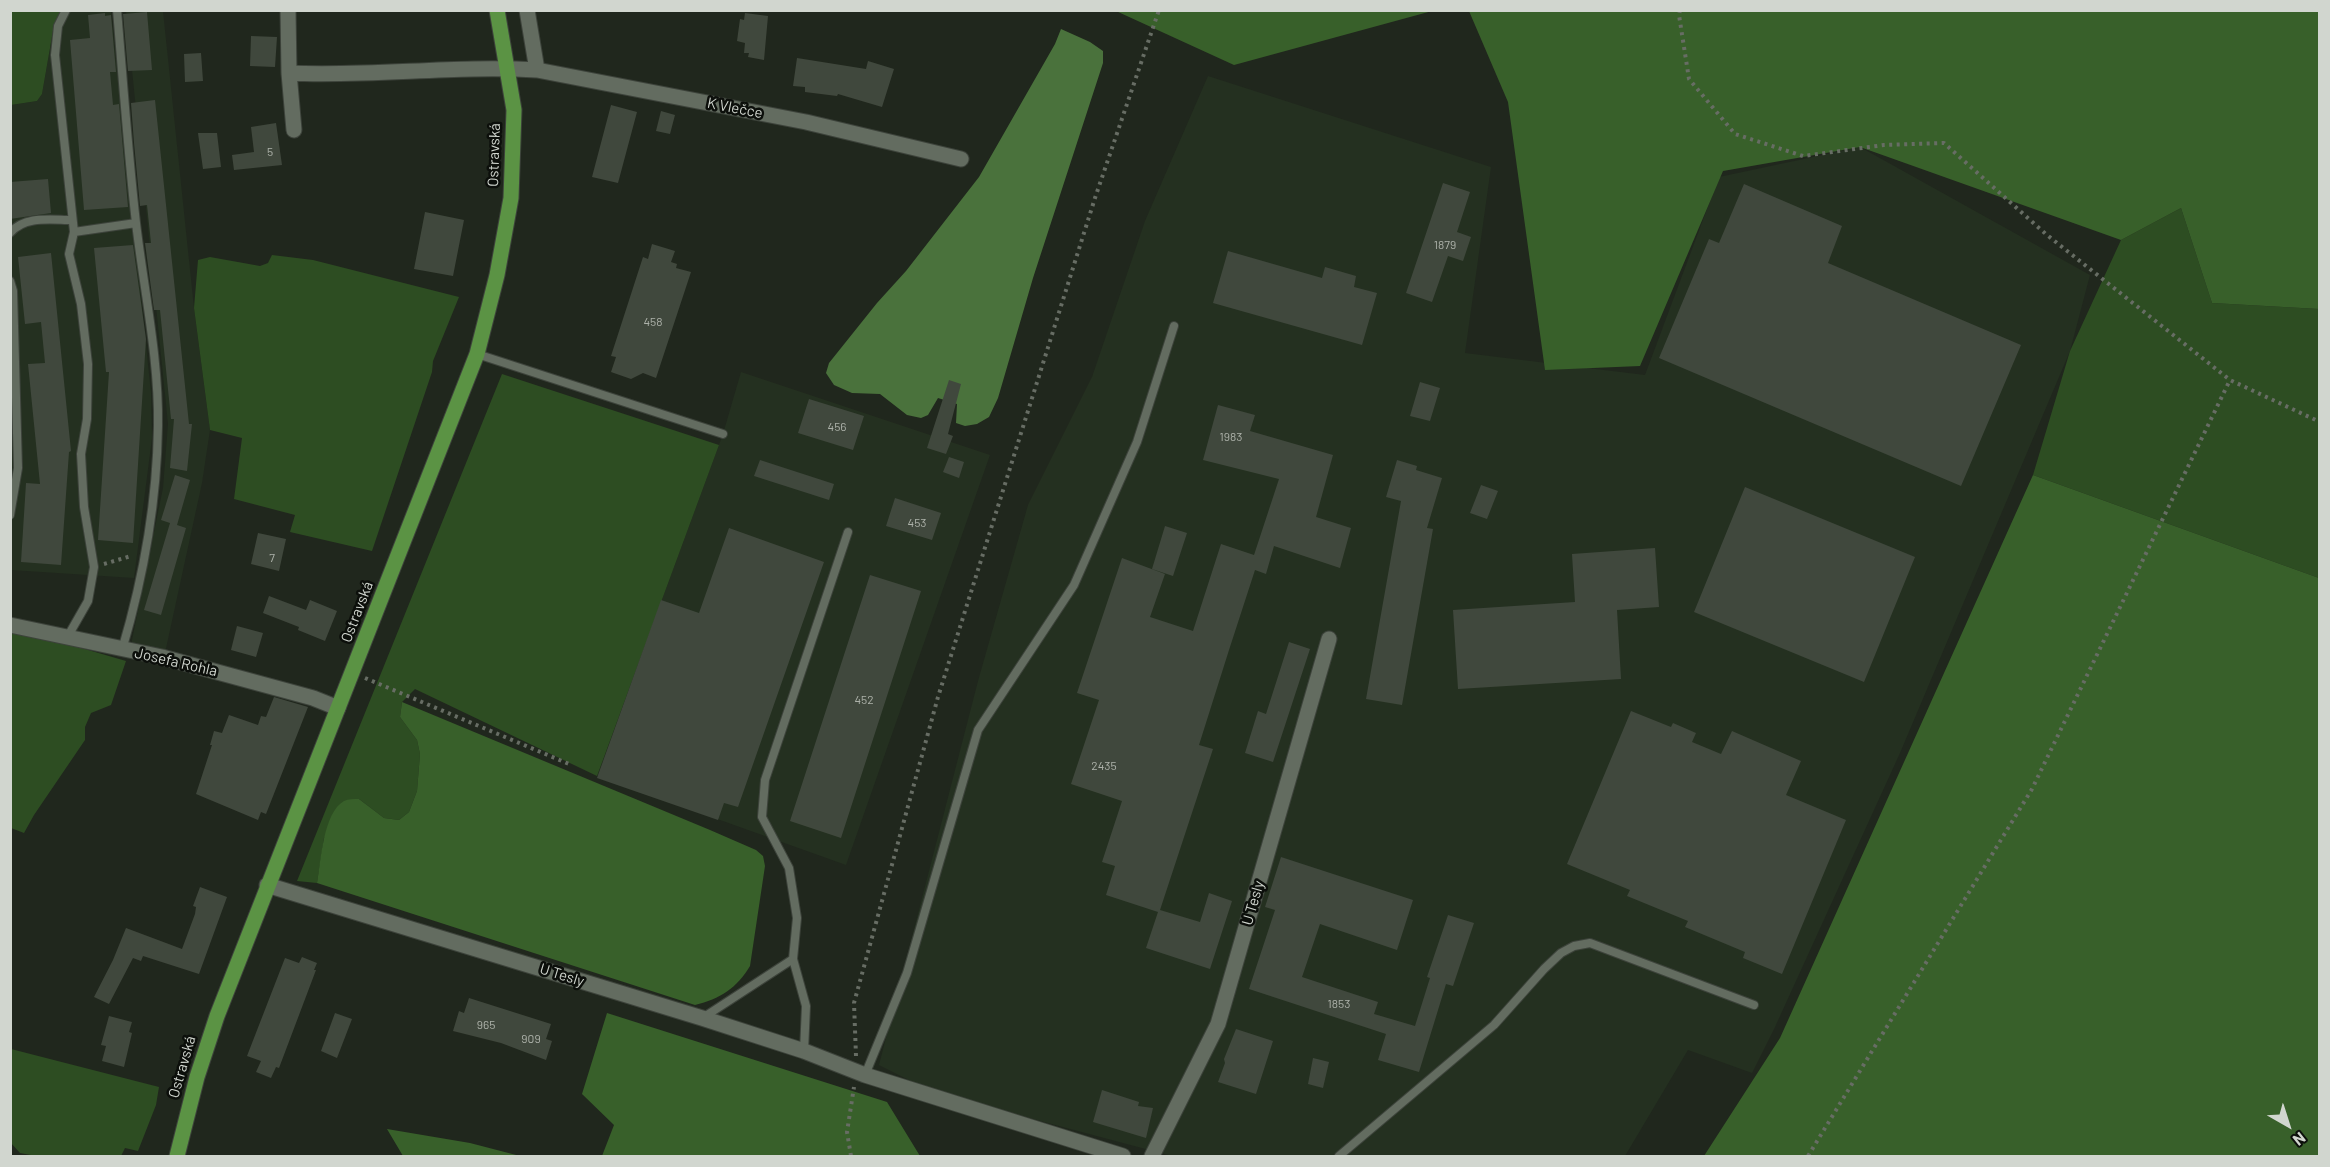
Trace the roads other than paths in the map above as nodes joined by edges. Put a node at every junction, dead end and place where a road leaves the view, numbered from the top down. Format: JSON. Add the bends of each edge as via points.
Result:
{"nodes":[{"id":1,"x":66,"y":10,"type":"edge"},
{"id":2,"x":117,"y":10,"type":"edge"},
{"id":3,"x":288,"y":10,"type":"edge"},
{"id":4,"x":497,"y":10,"type":"edge"},
{"id":5,"x":527,"y":10,"type":"edge"},
{"id":6,"x":507,"y":69,"type":"junction"},
{"id":7,"x":537,"y":70,"type":"junction"},
{"id":8,"x":289,"y":73,"type":"junction"},
{"id":9,"x":294,"y":130,"type":"dead end"},
{"id":10,"x":961,"y":159,"type":"dead end"},
{"id":11,"x":72,"y":220,"type":"junction"},
{"id":12,"x":136,"y":223,"type":"junction"},
{"id":13,"x":74,"y":232,"type":"junction"},
{"id":14,"x":10,"y":233,"type":"edge"},
{"id":15,"x":10,"y":281,"type":"edge"},
{"id":16,"x":1174,"y":326,"type":"dead end"},
{"id":17,"x":477,"y":354,"type":"junction"},
{"id":18,"x":723,"y":434,"type":"dead end"},
{"id":19,"x":10,"y":515,"type":"edge"},
{"id":20,"x":848,"y":532,"type":"dead end"},
{"id":21,"x":10,"y":625,"type":"edge"},
{"id":22,"x":68,"y":636,"type":"junction"},
{"id":23,"x":1329,"y":639,"type":"dead end"},
{"id":24,"x":122,"y":650,"type":"junction"},
{"id":25,"x":338,"y":708,"type":"junction"},
{"id":26,"x":267,"y":885,"type":"junction"},
{"id":27,"x":793,"y":959,"type":"junction"},
{"id":28,"x":1754,"y":1005,"type":"dead end"},
{"id":29,"x":702,"y":1018,"type":"junction"},
{"id":30,"x":804,"y":1051,"type":"junction"},
{"id":31,"x":860,"y":1074,"type":"junction"},
{"id":32,"x":177,"y":1156,"type":"edge"},
{"id":33,"x":1123,"y":1156,"type":"edge"},
{"id":34,"x":1152,"y":1156,"type":"edge"},
{"id":35,"x":1339,"y":1156,"type":"edge"}],
"edges":[{"from":1,"to":11,"type":"lane","via":[[58,26],[55,55]]},
{"from":2,"to":12,"type":"lane"},
{"from":3,"to":8,"type":"street"},
{"from":4,"to":6,"type":"main road","name":"Ostravská"},
{"from":5,"to":7,"type":"street"},
{"from":6,"to":7,"type":"street","name":"K Vlečce"},
{"from":6,"to":8,"type":"street"},
{"from":6,"to":17,"type":"main road","name":"Ostravská","via":[[514,110],[511,198]]},
{"from":7,"to":10,"type":"street","name":"K Vlečce","via":[[806,122]]},
{"from":8,"to":9,"type":"street"},
{"from":11,"to":13,"type":"lane"},
{"from":11,"to":14,"type":"lane","via":[[33,220]]},
{"from":12,"to":13,"type":"lane"},
{"from":12,"to":24,"type":"lane","via":[[154,353],[158,426],[151,527]]},
{"from":13,"to":22,"type":"lane","via":[[69,254],[81,304],[88,364],[87,419],[81,454],[84,507],[94,567],[88,600]]},
{"from":15,"to":19,"type":"lane","via":[[18,468]]},
{"from":16,"to":31,"type":"lane","via":[[1137,442],[1074,585],[978,730],[907,974]]},
{"from":17,"to":18,"type":"lane"},
{"from":17,"to":25,"type":"main road","name":"Ostravská"},
{"from":20,"to":27,"type":"lane","via":[[765,780],[762,817],[789,868],[797,918]]},
{"from":21,"to":22,"type":"street","name":"Josefa Rohla"},
{"from":22,"to":24,"type":"street","name":"Josefa Rohla"},
{"from":23,"to":34,"type":"street","name":"U Tesly","via":[[1218,1024]]},
{"from":24,"to":25,"type":"street","name":"Josefa Rohla","via":[[162,657]]},
{"from":25,"to":26,"type":"main road","name":"Ostravská"},
{"from":26,"to":29,"type":"street","name":"U Tesly"},
{"from":26,"to":32,"type":"main road","name":"Ostravská","via":[[216,1016]]},
{"from":27,"to":29,"type":"lane"},
{"from":27,"to":30,"type":"lane","via":[[806,1006]]},
{"from":28,"to":35,"type":"lane","via":[[1590,943],[1574,946],[1544,969],[1494,1025]]},
{"from":29,"to":30,"type":"street","name":"U Tesly"},
{"from":30,"to":31,"type":"street","name":"U Tesly"},
{"from":31,"to":33,"type":"street","name":"U Tesly"}]}
